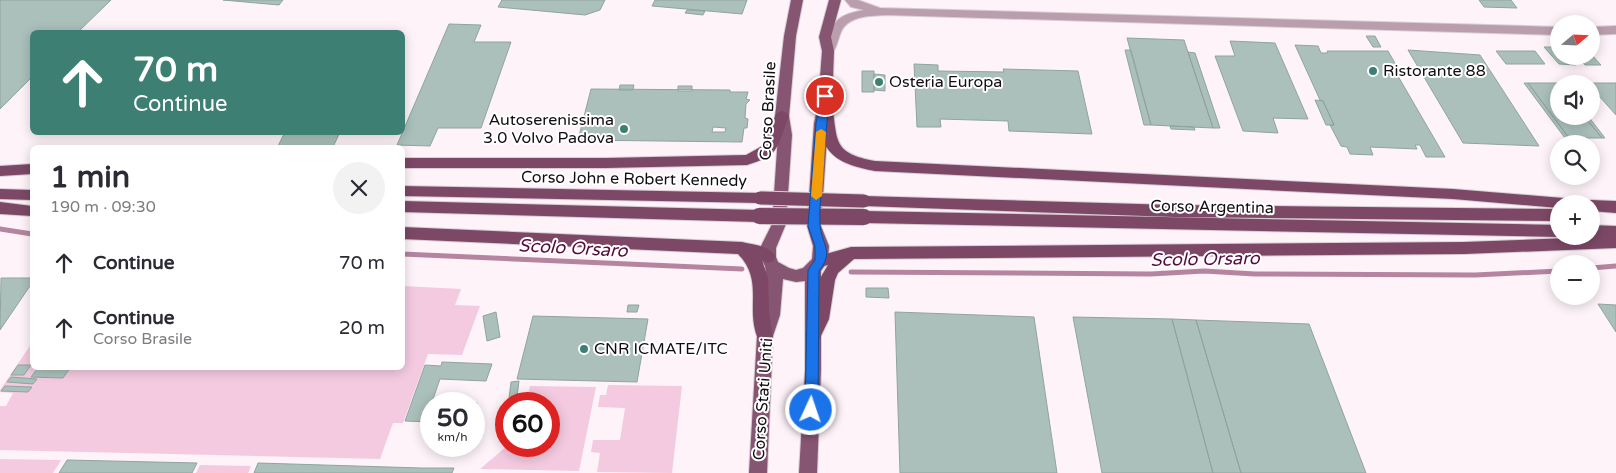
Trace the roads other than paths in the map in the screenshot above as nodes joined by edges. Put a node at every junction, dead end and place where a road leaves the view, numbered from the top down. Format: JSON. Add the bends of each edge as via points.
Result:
{"nodes":[{"id":1,"x":797,"y":0,"type":"edge"},
{"id":2,"x":835,"y":0,"type":"edge"},
{"id":3,"x":851,"y":0,"type":"edge"},
{"id":4,"x":887,"y":11,"type":"junction"},
{"id":5,"x":1616,"y":30,"type":"edge"},
{"id":6,"x":1550,"y":31,"type":"edge"},
{"id":7,"x":1600,"y":31,"type":"edge"},
{"id":8,"x":828,"y":51,"type":"junction"},
{"id":9,"x":825,"y":105,"type":"junction"},
{"id":10,"x":782,"y":116,"type":"junction"},
{"id":11,"x":405,"y":163,"type":"edge"},
{"id":12,"x":30,"y":169,"type":"edge"},
{"id":13,"x":0,"y":170,"type":"edge"},
{"id":14,"x":0,"y":179,"type":"edge"},
{"id":15,"x":30,"y":180,"type":"edge"},
{"id":16,"x":405,"y":191,"type":"edge"},
{"id":17,"x":0,"y":194,"type":"edge"},
{"id":18,"x":30,"y":195,"type":"edge"},
{"id":19,"x":864,"y":201,"type":"joint"},
{"id":20,"x":1550,"y":202,"type":"edge"},
{"id":21,"x":405,"y":206,"type":"edge"},
{"id":22,"x":1600,"y":206,"type":"edge"},
{"id":23,"x":1616,"y":207,"type":"edge"},
{"id":24,"x":0,"y":208,"type":"edge"},
{"id":25,"x":30,"y":211,"type":"edge"},
{"id":26,"x":1550,"y":215,"type":"edge"},
{"id":27,"x":1600,"y":215,"type":"edge"},
{"id":28,"x":1616,"y":216,"type":"edge"},
{"id":29,"x":864,"y":217,"type":"joint"},
{"id":30,"x":779,"y":224,"type":"joint"},
{"id":31,"x":1550,"y":231,"type":"edge"},
{"id":32,"x":1600,"y":231,"type":"edge"},
{"id":33,"x":1616,"y":232,"type":"edge"},
{"id":34,"x":405,"y":233,"type":"edge"},
{"id":35,"x":1616,"y":242,"type":"edge"},
{"id":36,"x":742,"y":248,"type":"junction"},
{"id":37,"x":851,"y":253,"type":"junction"},
{"id":38,"x":818,"y":259,"type":"junction"},
{"id":39,"x":771,"y":262,"type":"junction"},
{"id":40,"x":813,"y":335,"type":"junction"},
{"id":41,"x":765,"y":336,"type":"junction"},
{"id":42,"x":758,"y":473,"type":"edge"},
{"id":43,"x":808,"y":473,"type":"edge"}],
"edges":[{"from":1,"to":10,"type":"main road","name":"Corso Brasile"},
{"from":2,"to":8,"type":"main road","via":[[825,37]]},
{"from":3,"to":4,"type":"street","via":[[855,4]]},
{"from":4,"to":6,"type":"street"},
{"from":4,"to":8,"type":"street","via":[[863,13],[846,19],[836,30]]},
{"from":5,"to":7,"type":"street"},
{"from":8,"to":9,"type":"main road"},
{"from":9,"to":20,"type":"highway","via":[[828,132],[835,149],[851,161],[875,166],[1453,194]]},
{"from":9,"to":38,"type":"main road","via":[[814,226]]},
{"from":10,"to":11,"type":"highway","via":[[772,147],[762,156],[747,160]]},
{"from":10,"to":30,"type":"main road","name":"Corso Brasile","via":[[785,134]]},
{"from":12,"to":13,"type":"highway"},
{"from":14,"to":15,"type":"highway"},
{"from":16,"to":19,"type":"highway","name":"Corso John e Robert Kennedy","bridge":true},
{"from":17,"to":18,"type":"highway"},
{"from":19,"to":26,"type":"highway","name":"Corso Argentina","via":[[1174,211]]},
{"from":21,"to":29,"type":"highway","name":"Corso John e Robert Kennedy","bridge":true},
{"from":22,"to":23,"type":"highway"},
{"from":24,"to":25,"type":"highway"},
{"from":27,"to":28,"type":"highway"},
{"from":29,"to":31,"type":"highway","name":"Corso Argentina"},
{"from":30,"to":39,"type":"main road","name":"Corso Stati Uniti","via":[[771,240]]},
{"from":32,"to":33,"type":"highway"},
{"from":34,"to":36,"type":"highway"},
{"from":35,"to":37,"type":"highway","via":[[1464,248]]},
{"from":36,"to":39,"type":"highway","via":[[762,252]]},
{"from":36,"to":41,"type":"highway","via":[[757,265],[762,281],[761,313]]},
{"from":37,"to":38,"type":"highway"},
{"from":37,"to":40,"type":"highway","via":[[826,280],[821,319]]},
{"from":38,"to":39,"type":"main road","via":[[807,274],[796,276],[785,274]]},
{"from":38,"to":40,"type":"main road"},
{"from":39,"to":41,"type":"main road","name":"Corso Stati Uniti","via":[[775,280],[772,315]]},
{"from":40,"to":43,"type":"main road"},
{"from":41,"to":42,"type":"main road","name":"Corso Stati Uniti"}]}
